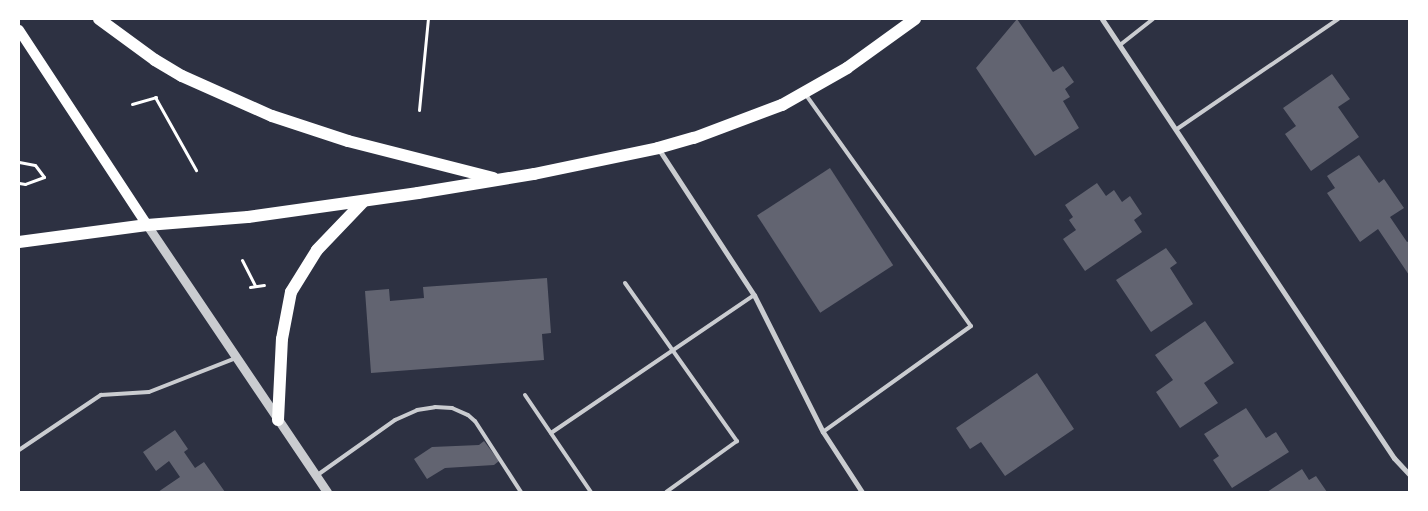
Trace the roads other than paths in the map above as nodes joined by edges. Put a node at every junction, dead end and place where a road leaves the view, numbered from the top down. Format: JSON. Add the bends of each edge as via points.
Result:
{"nodes":[{"id":1,"x":99,"y":19,"type":"edge"},
{"id":2,"x":915,"y":19,"type":"edge"},
{"id":3,"x":1102,"y":19,"type":"edge"},
{"id":4,"x":1153,"y":19,"type":"edge"},
{"id":5,"x":1338,"y":19,"type":"edge"},
{"id":6,"x":19,"y":30,"type":"edge"},
{"id":7,"x":1120,"y":45,"type":"junction"},
{"id":8,"x":804,"y":93,"type":"junction"},
{"id":9,"x":1177,"y":129,"type":"junction"},
{"id":10,"x":658,"y":148,"type":"junction"},
{"id":11,"x":498,"y":179,"type":"junction"},
{"id":12,"x":364,"y":201,"type":"junction"},
{"id":13,"x":147,"y":225,"type":"junction"},
{"id":14,"x":19,"y":242,"type":"edge"},
{"id":15,"x":625,"y":283,"type":"dead end"},
{"id":16,"x":754,"y":295,"type":"junction"},
{"id":17,"x":673,"y":351,"type":"junction"},
{"id":18,"x":236,"y":358,"type":"junction"},
{"id":19,"x":525,"y":395,"type":"dead end"},
{"id":20,"x":278,"y":420,"type":"junction"},
{"id":21,"x":823,"y":432,"type":"junction"},
{"id":22,"x":551,"y":433,"type":"junction"},
{"id":23,"x":19,"y":450,"type":"edge"},
{"id":24,"x":1409,"y":474,"type":"edge"},
{"id":25,"x":316,"y":476,"type":"junction"},
{"id":26,"x":327,"y":492,"type":"edge"},
{"id":27,"x":521,"y":492,"type":"edge"},
{"id":28,"x":591,"y":492,"type":"edge"},
{"id":29,"x":666,"y":492,"type":"edge"},
{"id":30,"x":862,"y":492,"type":"edge"}],
"edges":[{"from":1,"to":11,"type":"main road","via":[[182,76],[272,116],[348,141]]},
{"from":2,"to":8,"type":"main road","via":[[855,63]]},
{"from":3,"to":7,"type":"street"},
{"from":4,"to":7,"type":"lane"},
{"from":5,"to":9,"type":"lane"},
{"from":6,"to":13,"type":"main road"},
{"from":7,"to":9,"type":"street"},
{"from":8,"to":10,"type":"main road","via":[[755,116]]},
{"from":8,"to":21,"type":"lane","via":[[971,326]]},
{"from":9,"to":24,"type":"street","via":[[1394,458]]},
{"from":10,"to":11,"type":"main road"},
{"from":10,"to":16,"type":"street"},
{"from":11,"to":12,"type":"main road"},
{"from":12,"to":13,"type":"main road","via":[[248,217]]},
{"from":12,"to":20,"type":"main road","via":[[317,250],[291,292],[284,322]]},
{"from":13,"to":14,"type":"main road"},
{"from":13,"to":18,"type":"street"},
{"from":15,"to":17,"type":"lane"},
{"from":16,"to":17,"type":"lane"},
{"from":16,"to":21,"type":"street"},
{"from":17,"to":22,"type":"lane"},
{"from":17,"to":29,"type":"lane","via":[[737,441]]},
{"from":18,"to":20,"type":"street"},
{"from":18,"to":23,"type":"lane","via":[[149,392],[101,394]]},
{"from":19,"to":22,"type":"lane"},
{"from":20,"to":25,"type":"street"},
{"from":21,"to":30,"type":"street"},
{"from":22,"to":28,"type":"lane"},
{"from":25,"to":26,"type":"street"},
{"from":25,"to":27,"type":"lane","via":[[395,420],[417,410],[452,408],[475,421]]}]}
